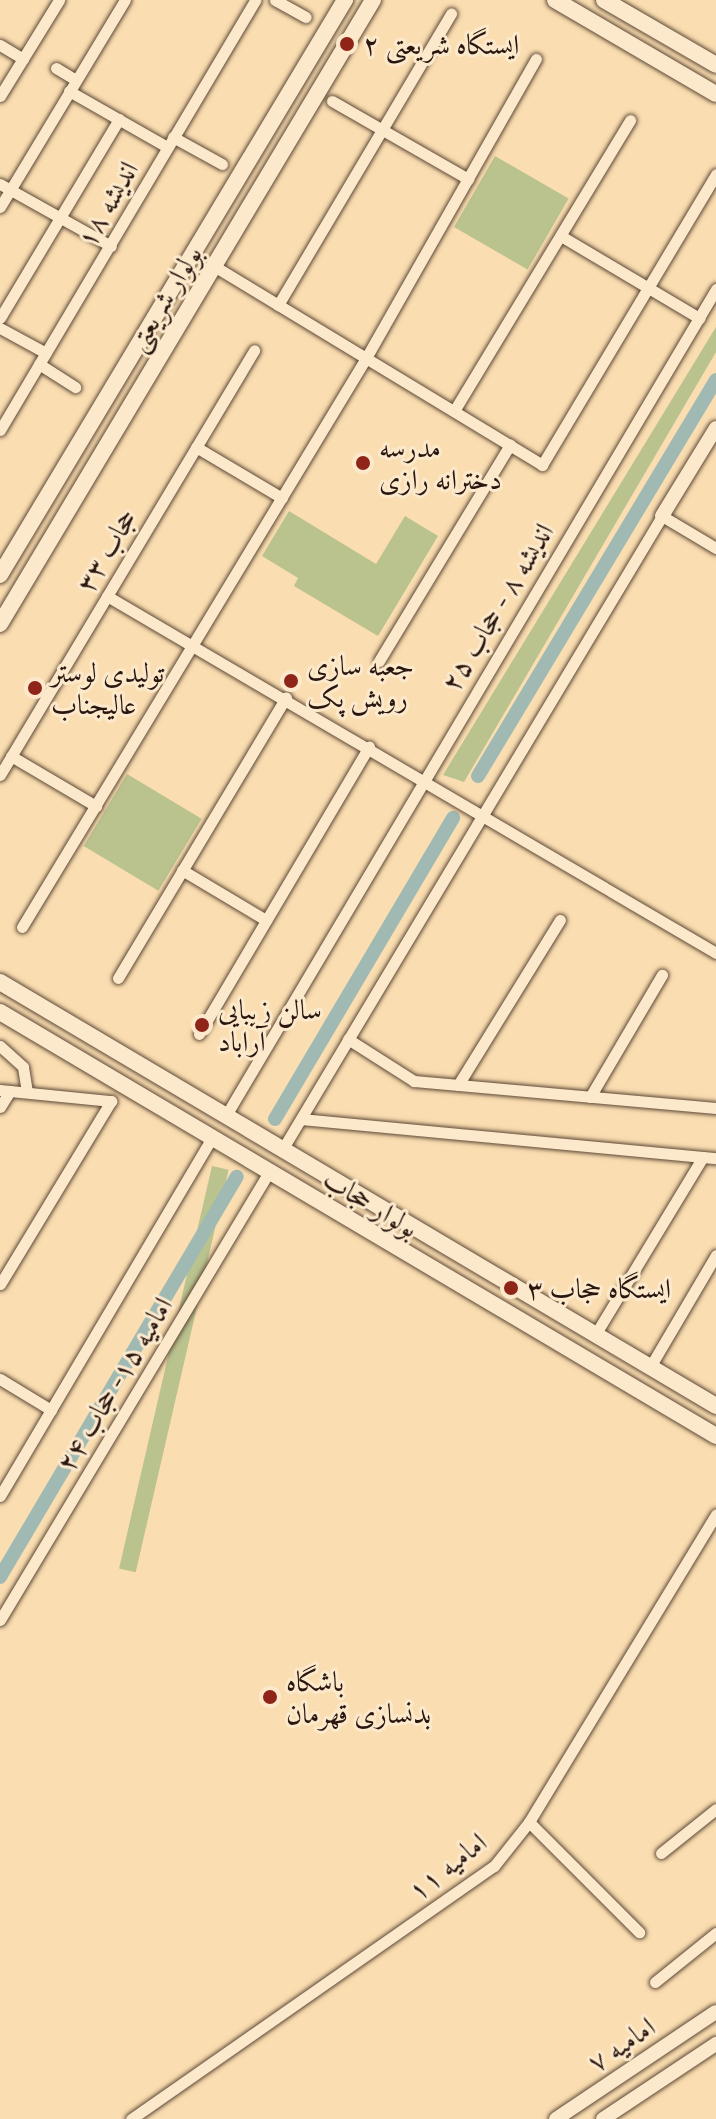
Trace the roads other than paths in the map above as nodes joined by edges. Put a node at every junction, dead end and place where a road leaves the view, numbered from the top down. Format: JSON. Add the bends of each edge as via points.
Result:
{"nodes":[{"id":1,"x":59,"y":0,"type":"edge"},
{"id":2,"x":125,"y":0,"type":"edge"},
{"id":3,"x":255,"y":0,"type":"edge"},
{"id":4,"x":275,"y":0,"type":"edge"},
{"id":5,"x":345,"y":0,"type":"edge"},
{"id":6,"x":373,"y":0,"type":"edge"},
{"id":7,"x":555,"y":0,"type":"edge"},
{"id":8,"x":604,"y":0,"type":"edge"},
{"id":9,"x":624,"y":5,"type":"edge"},
{"id":10,"x":451,"y":14,"type":"dead end"},
{"id":11,"x":306,"y":17,"type":"dead end"},
{"id":12,"x":0,"y":45,"type":"edge"},
{"id":13,"x":23,"y":59,"type":"junction"},
{"id":14,"x":536,"y":59,"type":"dead end"},
{"id":15,"x":716,"y":65,"type":"edge"},
{"id":16,"x":56,"y":68,"type":"dead end"},
{"id":17,"x":76,"y":80,"type":"junction"},
{"id":18,"x":69,"y":91,"type":"junction"},
{"id":19,"x":716,"y":94,"type":"edge"},
{"id":20,"x":0,"y":96,"type":"edge"},
{"id":21,"x":332,"y":101,"type":"dead end"},
{"id":22,"x":119,"y":119,"type":"junction"},
{"id":23,"x":630,"y":120,"type":"dead end"},
{"id":24,"x":382,"y":130,"type":"junction"},
{"id":25,"x":170,"y":142,"type":"junction"},
{"id":26,"x":222,"y":164,"type":"dead end"},
{"id":27,"x":716,"y":174,"type":"edge"},
{"id":28,"x":468,"y":179,"type":"junction"},
{"id":29,"x":5,"y":187,"type":"edge"},
{"id":30,"x":0,"y":207,"type":"edge"},
{"id":31,"x":60,"y":218,"type":"junction"},
{"id":32,"x":561,"y":236,"type":"junction"},
{"id":33,"x":111,"y":246,"type":"junction"},
{"id":34,"x":214,"y":266,"type":"junction"},
{"id":35,"x":648,"y":288,"type":"junction"},
{"id":36,"x":716,"y":289,"type":"edge"},
{"id":37,"x":278,"y":305,"type":"junction"},
{"id":38,"x":0,"y":318,"type":"edge"},
{"id":39,"x":699,"y":318,"type":"junction"},
{"id":40,"x":0,"y":328,"type":"edge"},
{"id":41,"x":254,"y":350,"type":"dead end"},
{"id":42,"x":366,"y":358,"type":"junction"},
{"id":43,"x":42,"y":359,"type":"junction"},
{"id":44,"x":75,"y":387,"type":"dead end"},
{"id":45,"x":454,"y":411,"type":"junction"},
{"id":46,"x":716,"y":428,"type":"edge"},
{"id":47,"x":0,"y":430,"type":"edge"},
{"id":48,"x":510,"y":445,"type":"junction"},
{"id":49,"x":196,"y":447,"type":"junction"},
{"id":50,"x":282,"y":498,"type":"junction"},
{"id":51,"x":662,"y":516,"type":"junction"},
{"id":52,"x":716,"y":548,"type":"edge"},
{"id":53,"x":0,"y":575,"type":"edge"},
{"id":54,"x":107,"y":596,"type":"junction"},
{"id":55,"x":0,"y":624,"type":"edge"},
{"id":56,"x":195,"y":642,"type":"junction"},
{"id":57,"x":379,"y":661,"type":"dead end"},
{"id":58,"x":286,"y":697,"type":"junction"},
{"id":59,"x":369,"y":747,"type":"junction"},
{"id":60,"x":11,"y":756,"type":"junction"},
{"id":61,"x":0,"y":775,"type":"edge"},
{"id":62,"x":424,"y":781,"type":"junction"},
{"id":63,"x":96,"y":806,"type":"junction"},
{"id":64,"x":483,"y":815,"type":"junction"},
{"id":65,"x":182,"y":870,"type":"junction"},
{"id":66,"x":266,"y":920,"type":"junction"},
{"id":67,"x":560,"y":920,"type":"dead end"},
{"id":68,"x":22,"y":927,"type":"dead end"},
{"id":69,"x":716,"y":953,"type":"edge"},
{"id":70,"x":662,"y":975,"type":"dead end"},
{"id":71,"x":118,"y":978,"type":"dead end"},
{"id":72,"x":0,"y":982,"type":"edge"},
{"id":73,"x":0,"y":1012,"type":"edge"},
{"id":74,"x":199,"y":1034,"type":"dead end"},
{"id":75,"x":348,"y":1039,"type":"junction"},
{"id":76,"x":3,"y":1046,"type":"edge"},
{"id":77,"x":458,"y":1085,"type":"junction"},
{"id":78,"x":5,"y":1090,"type":"edge"},
{"id":79,"x":27,"y":1092,"type":"junction"},
{"id":80,"x":590,"y":1097,"type":"junction"},
{"id":81,"x":0,"y":1107,"type":"edge"},
{"id":82,"x":716,"y":1108,"type":"edge"},
{"id":83,"x":225,"y":1117,"type":"junction"},
{"id":84,"x":301,"y":1119,"type":"junction"},
{"id":85,"x":212,"y":1138,"type":"junction"},
{"id":86,"x":282,"y":1150,"type":"junction"},
{"id":87,"x":710,"y":1157,"type":"edge"},
{"id":88,"x":269,"y":1172,"type":"junction"},
{"id":89,"x":716,"y":1255,"type":"edge"},
{"id":90,"x":493,"y":1278,"type":"junction"},
{"id":91,"x":0,"y":1284,"type":"edge"},
{"id":92,"x":480,"y":1297,"type":"junction"},
{"id":93,"x":595,"y":1335,"type":"junction"},
{"id":94,"x":650,"y":1367,"type":"junction"},
{"id":95,"x":0,"y":1379,"type":"edge"},
{"id":96,"x":716,"y":1406,"type":"edge"},
{"id":97,"x":51,"y":1410,"type":"junction"},
{"id":98,"x":716,"y":1436,"type":"edge"},
{"id":99,"x":0,"y":1496,"type":"edge"},
{"id":100,"x":716,"y":1514,"type":"edge"},
{"id":101,"x":0,"y":1620,"type":"edge"},
{"id":102,"x":716,"y":1809,"type":"edge"},
{"id":103,"x":529,"y":1822,"type":"junction"},
{"id":104,"x":661,"y":1853,"type":"dead end"},
{"id":105,"x":639,"y":1932,"type":"dead end"},
{"id":106,"x":716,"y":1933,"type":"edge"},
{"id":107,"x":655,"y":1982,"type":"dead end"},
{"id":108,"x":716,"y":2012,"type":"edge"},
{"id":109,"x":716,"y":2044,"type":"edge"},
{"id":110,"x":584,"y":2100,"type":"junction"},
{"id":111,"x":131,"y":2119,"type":"edge"},
{"id":112,"x":556,"y":2119,"type":"edge"},
{"id":113,"x":596,"y":2119,"type":"edge"},
{"id":114,"x":603,"y":2119,"type":"edge"}],
"edges":[{"from":1,"to":13,"type":"street"},
{"from":2,"to":17,"type":"street"},
{"from":3,"to":25,"type":"street","name":"اندیشه ۱۸"},
{"from":4,"to":11,"type":"street"},
{"from":5,"to":53,"type":"main road","name":"بولوار شریعتی"},
{"from":6,"to":34,"type":"main road","name":"بولوار شریعتی"},
{"from":7,"to":19,"type":"main road"},
{"from":8,"to":9,"type":"main road"},
{"from":9,"to":15,"type":"main road"},
{"from":10,"to":24,"type":"street"},
{"from":12,"to":13,"type":"street"},
{"from":13,"to":20,"type":"street"},
{"from":14,"to":28,"type":"street"},
{"from":16,"to":17,"type":"street"},
{"from":17,"to":18,"type":"street"},
{"from":18,"to":22,"type":"street"},
{"from":18,"to":29,"type":"street"},
{"from":21,"to":24,"type":"street"},
{"from":22,"to":25,"type":"street"},
{"from":22,"to":31,"type":"street"},
{"from":23,"to":32,"type":"street"},
{"from":24,"to":28,"type":"street"},
{"from":24,"to":37,"type":"street"},
{"from":25,"to":26,"type":"street"},
{"from":25,"to":33,"type":"street","name":"اندیشه ۱۸"},
{"from":27,"to":35,"type":"street"},
{"from":28,"to":42,"type":"street"},
{"from":29,"to":30,"type":"street"},
{"from":29,"to":31,"type":"street"},
{"from":31,"to":33,"type":"street"},
{"from":31,"to":38,"type":"street"},
{"from":32,"to":35,"type":"street"},
{"from":32,"to":45,"type":"street"},
{"from":33,"to":43,"type":"street","name":"اندیشه ۱۸"},
{"from":34,"to":37,"type":"street"},
{"from":34,"to":55,"type":"main road","name":"بولوار شریعتی"},
{"from":35,"to":39,"type":"street"},
{"from":35,"to":48,"type":"street","via":[[542,465]]},
{"from":36,"to":39,"type":"street","name":"اندیشه ۸ - حجاب ۲۵"},
{"from":37,"to":42,"type":"street"},
{"from":39,"to":62,"type":"street","name":"اندیشه ۸ - حجاب ۲۵"},
{"from":40,"to":43,"type":"street"},
{"from":41,"to":49,"type":"street","name":"حجاب ۳۳"},
{"from":42,"to":45,"type":"street"},
{"from":42,"to":50,"type":"street"},
{"from":43,"to":44,"type":"street"},
{"from":43,"to":47,"type":"street","name":"اندیشه ۱۸"},
{"from":45,"to":48,"type":"street"},
{"from":46,"to":51,"type":"street"},
{"from":48,"to":57,"type":"street"},
{"from":49,"to":50,"type":"street"},
{"from":49,"to":54,"type":"street","name":"حجاب ۳۳"},
{"from":50,"to":56,"type":"street"},
{"from":51,"to":52,"type":"street"},
{"from":51,"to":64,"type":"street"},
{"from":54,"to":56,"type":"street"},
{"from":54,"to":60,"type":"street","name":"حجاب ۳۳"},
{"from":56,"to":58,"type":"street"},
{"from":56,"to":63,"type":"street"},
{"from":58,"to":59,"type":"street"},
{"from":58,"to":65,"type":"street"},
{"from":59,"to":62,"type":"street"},
{"from":59,"to":66,"type":"street"},
{"from":60,"to":61,"type":"street","name":"حجاب ۳۳"},
{"from":60,"to":63,"type":"street"},
{"from":62,"to":64,"type":"street"},
{"from":62,"to":83,"type":"street","name":"اندیشه ۸ - حجاب ۲۵"},
{"from":63,"to":68,"type":"street"},
{"from":64,"to":69,"type":"street"},
{"from":64,"to":75,"type":"street"},
{"from":65,"to":66,"type":"street"},
{"from":65,"to":71,"type":"street"},
{"from":66,"to":74,"type":"street"},
{"from":67,"to":77,"type":"street"},
{"from":70,"to":80,"type":"street"},
{"from":72,"to":83,"type":"main road","name":"بولوار حجاب"},
{"from":73,"to":85,"type":"main road","name":"بولوار حجاب"},
{"from":75,"to":77,"type":"street","via":[[414,1081]]},
{"from":75,"to":84,"type":"street"},
{"from":76,"to":79,"type":"street","via":[[23,1067]]},
{"from":77,"to":80,"type":"street"},
{"from":78,"to":79,"type":"street"},
{"from":78,"to":81,"type":"street"},
{"from":79,"to":91,"type":"street","via":[[111,1101]]},
{"from":80,"to":82,"type":"street"},
{"from":83,"to":86,"type":"main road","name":"بولوار حجاب"},
{"from":84,"to":86,"type":"street"},
{"from":84,"to":87,"type":"street"},
{"from":85,"to":88,"type":"main road","name":"بولوار حجاب"},
{"from":85,"to":97,"type":"street","name":"امامیه ۱۵- حجاب ۲۴"},
{"from":86,"to":90,"type":"main road","name":"بولوار حجاب"},
{"from":87,"to":93,"type":"street"},
{"from":88,"to":92,"type":"main road","name":"بولوار حجاب"},
{"from":88,"to":101,"type":"street","name":"امامیه ۱۵- حجاب ۲۴"},
{"from":89,"to":94,"type":"street"},
{"from":90,"to":92,"type":"main road"},
{"from":90,"to":93,"type":"main road","name":"بولوار حجاب"},
{"from":92,"to":98,"type":"main road","name":"بولوار حجاب"},
{"from":93,"to":94,"type":"main road","name":"بولوار حجاب"},
{"from":94,"to":96,"type":"main road","name":"بولوار حجاب"},
{"from":95,"to":97,"type":"street"},
{"from":97,"to":99,"type":"street","name":"امامیه ۱۵- حجاب ۲۴"},
{"from":100,"to":103,"type":"street","name":"امامیه ۱۱"},
{"from":102,"to":104,"type":"street"},
{"from":103,"to":105,"type":"street"},
{"from":103,"to":111,"type":"street","name":"امامیه ۱۱","via":[[494,1866]]},
{"from":106,"to":107,"type":"street"},
{"from":108,"to":110,"type":"street","name":"امامیه ۷"},
{"from":109,"to":114,"type":"street","name":"امامیه ۷"},
{"from":110,"to":112,"type":"street","name":"امامیه ۷"},
{"from":110,"to":113,"type":"street"}]}
